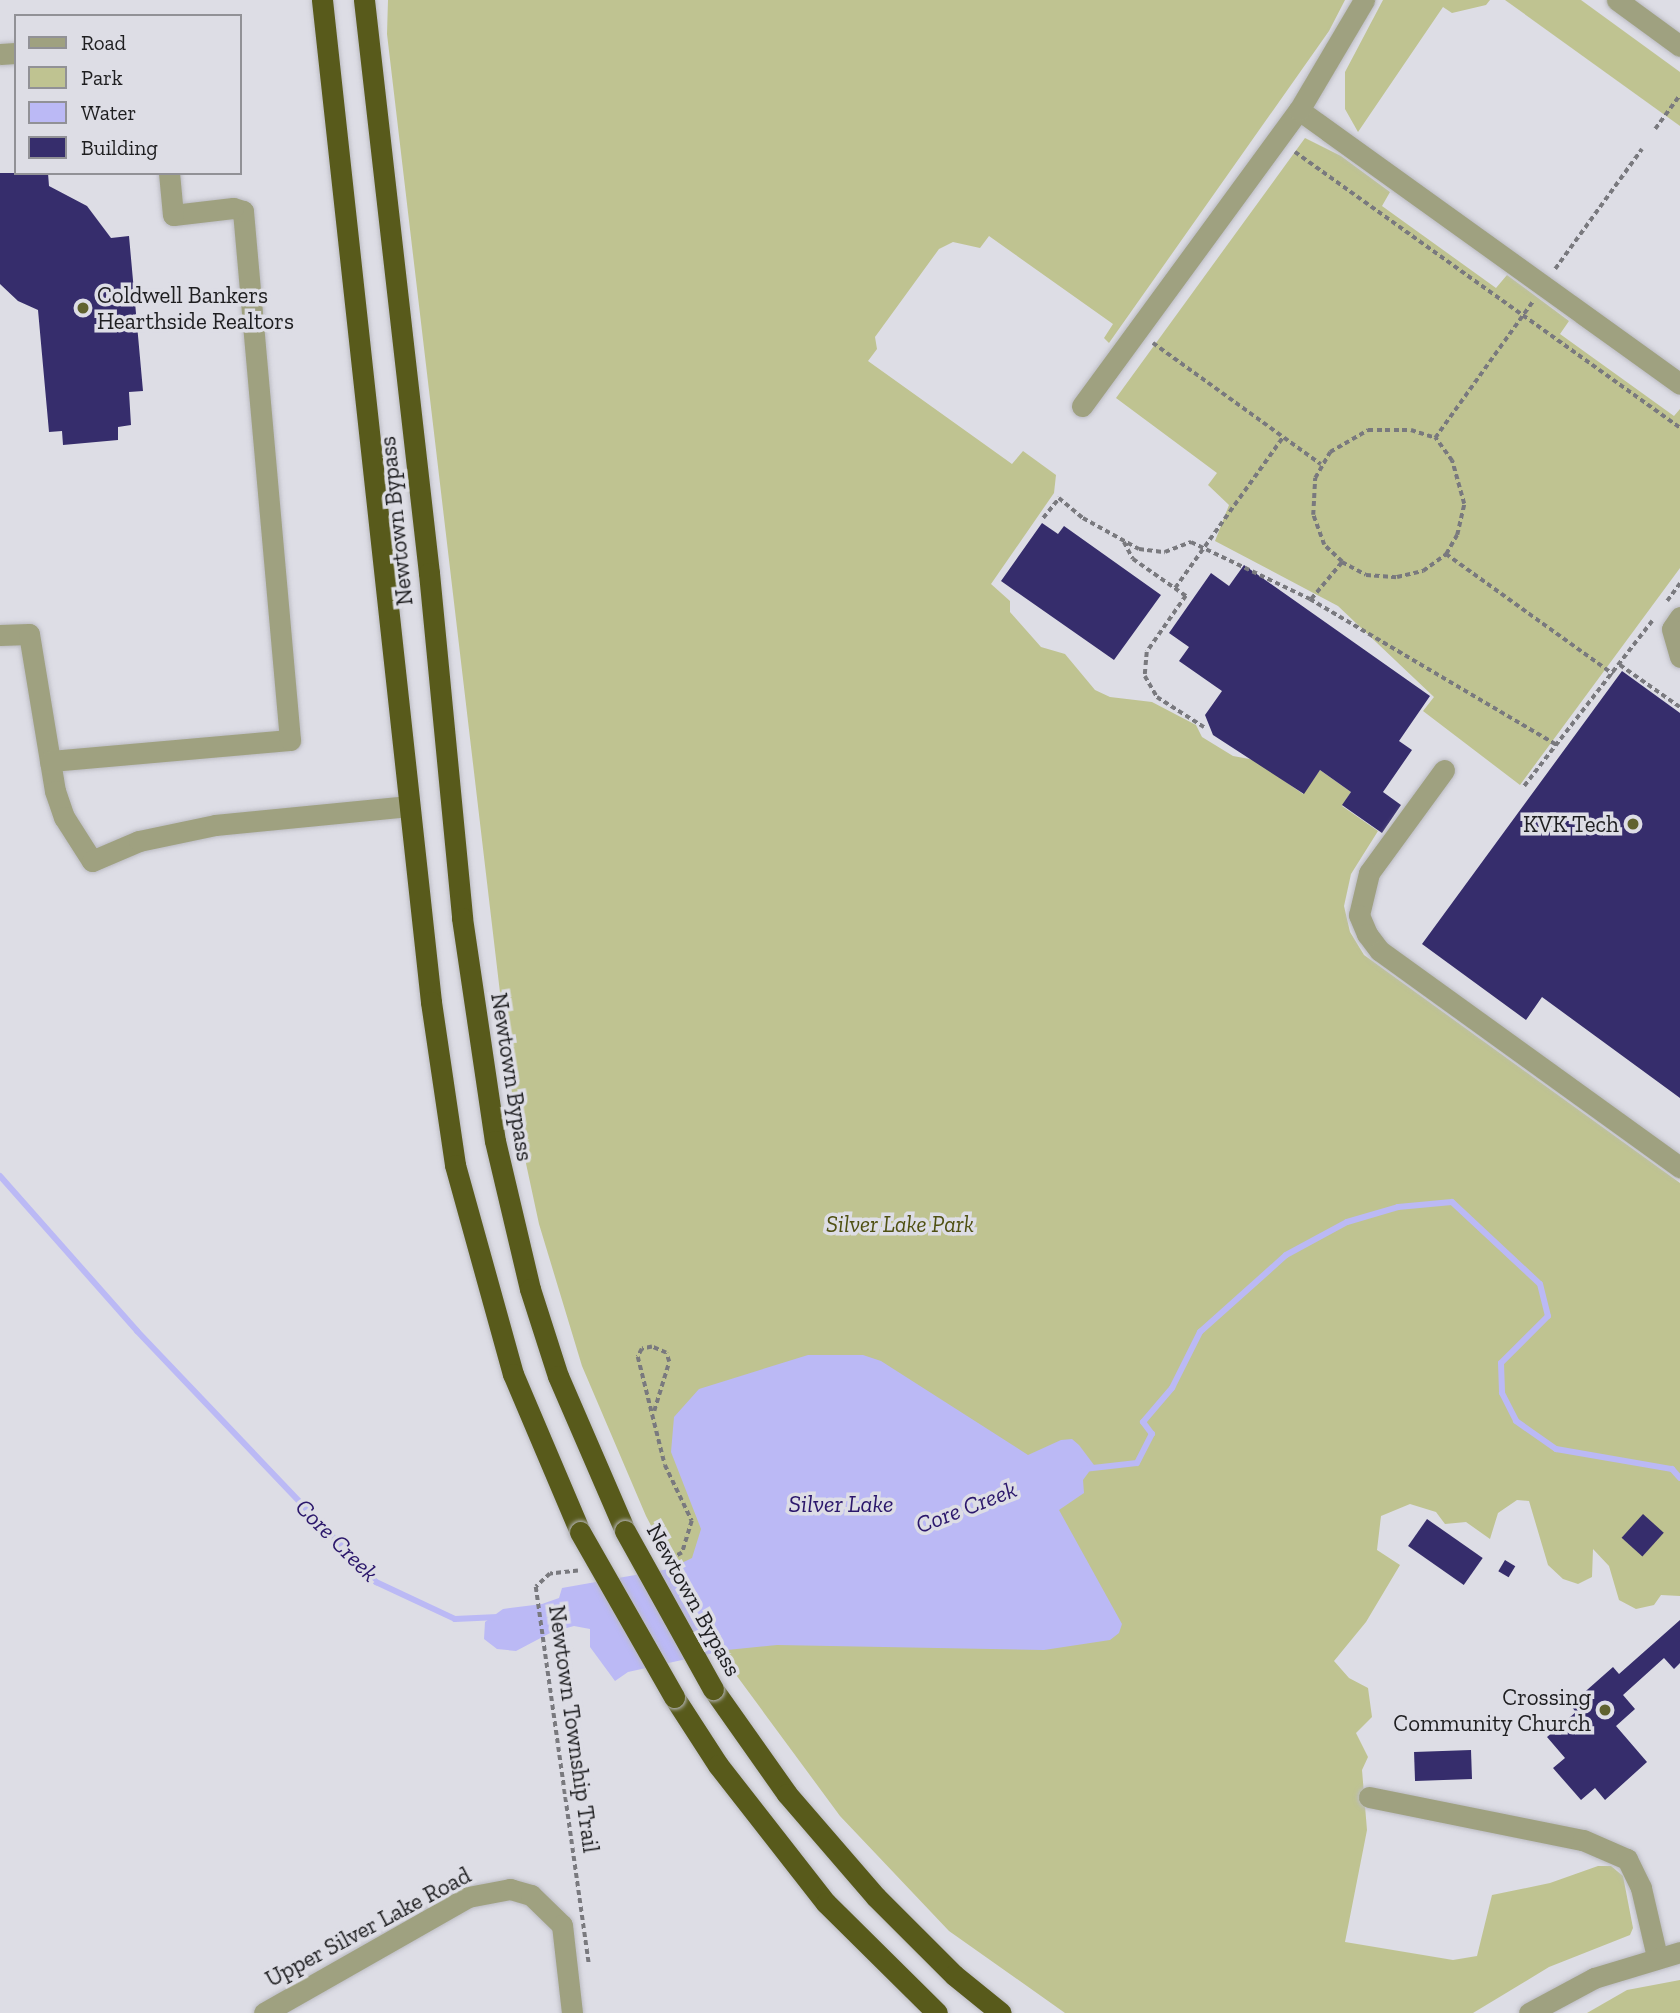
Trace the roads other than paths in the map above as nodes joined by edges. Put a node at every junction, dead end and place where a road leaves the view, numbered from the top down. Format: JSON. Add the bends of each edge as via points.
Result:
{"nodes":[{"id":1,"x":322,"y":0,"type":"edge"},
{"id":2,"x":364,"y":0,"type":"edge"},
{"id":3,"x":1364,"y":0,"type":"edge"},
{"id":4,"x":1617,"y":0,"type":"edge"},
{"id":5,"x":1680,"y":46,"type":"edge"},
{"id":6,"x":1299,"y":110,"type":"junction"},
{"id":7,"x":169,"y":175,"type":"edge"},
{"id":8,"x":1680,"y":384,"type":"edge"},
{"id":9,"x":1082,"y":406,"type":"dead end"},
{"id":10,"x":1673,"y":610,"type":"edge"},
{"id":11,"x":0,"y":635,"type":"edge"},
{"id":12,"x":1680,"y":657,"type":"edge"},
{"id":13,"x":50,"y":761,"type":"junction"},
{"id":14,"x":1444,"y":769,"type":"dead end"},
{"id":15,"x":409,"y":806,"type":"junction"},
{"id":16,"x":1680,"y":1167,"type":"edge"},
{"id":17,"x":1369,"y":1797,"type":"dead end"},
{"id":18,"x":1680,"y":1952,"type":"edge"},
{"id":19,"x":1657,"y":1957,"type":"junction"},
{"id":20,"x":264,"y":2013,"type":"edge"},
{"id":21,"x":572,"y":2013,"type":"edge"},
{"id":22,"x":937,"y":2013,"type":"edge"},
{"id":23,"x":1001,"y":2013,"type":"edge"},
{"id":24,"x":1529,"y":2013,"type":"edge"}],
"edges":[{"from":1,"to":15,"type":"highway","name":"Newtown Bypass"},
{"from":2,"to":23,"type":"highway","name":"Newtown Bypass","bridge":true,"via":[[429,573],[462,918],[492,1128],[530,1289],[558,1376],[625,1531],[713,1689],[787,1794],[876,1897],[954,1975]]},
{"from":3,"to":6,"type":"street"},
{"from":4,"to":5,"type":"street"},
{"from":6,"to":8,"type":"street"},
{"from":6,"to":9,"type":"street"},
{"from":7,"to":13,"type":"street","via":[[173,215],[233,208],[243,211],[290,740]]},
{"from":10,"to":12,"type":"street","via":[[1672,629]]},
{"from":11,"to":13,"type":"street","via":[[29,634]]},
{"from":13,"to":15,"type":"street","via":[[64,817],[92,860],[139,841],[215,825]]},
{"from":14,"to":16,"type":"street","via":[[1369,873],[1359,915],[1367,934],[1380,951]]},
{"from":15,"to":22,"type":"highway","name":"Newtown Bypass","bridge":true,"via":[[440,1069],[464,1204],[513,1374],[580,1532],[718,1765],[826,1903]]},
{"from":17,"to":19,"type":"street","via":[[1583,1840],[1627,1859],[1641,1888]]},
{"from":18,"to":19,"type":"street"},
{"from":19,"to":24,"type":"street","via":[[1594,1978]]},
{"from":20,"to":21,"type":"street","name":"Upper Silver Lake Road","via":[[468,1897],[510,1889],[531,1895],[562,1925]]}]}
